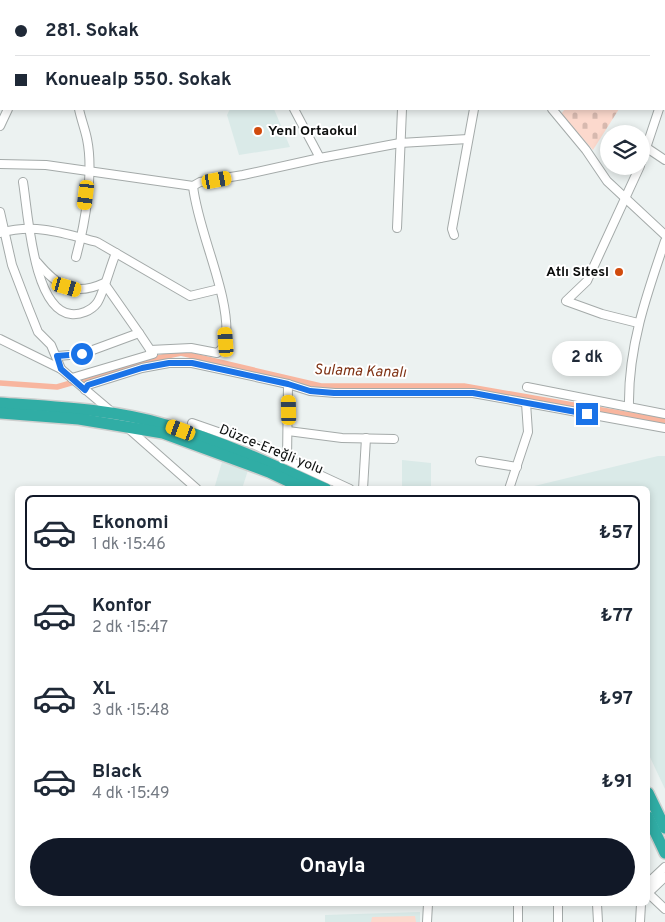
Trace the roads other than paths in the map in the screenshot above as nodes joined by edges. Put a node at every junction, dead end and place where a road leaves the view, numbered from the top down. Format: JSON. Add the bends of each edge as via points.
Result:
{"nodes":[{"id":1,"x":8,"y":110,"type":"edge"},
{"id":2,"x":78,"y":110,"type":"edge"},
{"id":3,"x":295,"y":110,"type":"edge"},
{"id":4,"x":402,"y":110,"type":"edge"},
{"id":5,"x":474,"y":110,"type":"edge"},
{"id":6,"x":659,"y":110,"type":"edge"},
{"id":7,"x":556,"y":111,"type":"edge"},
{"id":8,"x":0,"y":125,"type":"edge"},
{"id":9,"x":468,"y":139,"type":"junction"},
{"id":10,"x":650,"y":141,"type":"edge"},
{"id":11,"x":400,"y":143,"type":"junction"},
{"id":12,"x":650,"y":149,"type":"edge"},
{"id":13,"x":320,"y":158,"type":"junction"},
{"id":14,"x":665,"y":160,"type":"edge"},
{"id":15,"x":0,"y":164,"type":"edge"},
{"id":16,"x":88,"y":171,"type":"junction"},
{"id":17,"x":636,"y":175,"type":"edge"},
{"id":18,"x":23,"y":182,"type":"dead end"},
{"id":19,"x":193,"y":186,"type":"junction"},
{"id":20,"x":626,"y":198,"type":"junction"},
{"id":21,"x":0,"y":212,"type":"edge"},
{"id":22,"x":30,"y":227,"type":"junction"},
{"id":23,"x":397,"y":228,"type":"dead end"},
{"id":24,"x":3,"y":232,"type":"edge"},
{"id":25,"x":665,"y":234,"type":"edge"},
{"id":26,"x":454,"y":235,"type":"dead end"},
{"id":27,"x":81,"y":238,"type":"junction"},
{"id":28,"x":665,"y":242,"type":"edge"},
{"id":29,"x":116,"y":253,"type":"junction"},
{"id":30,"x":76,"y":257,"type":"dead end"},
{"id":31,"x":36,"y":261,"type":"junction"},
{"id":32,"x":104,"y":283,"type":"junction"},
{"id":33,"x":219,"y":289,"type":"junction"},
{"id":34,"x":638,"y":323,"type":"junction"},
{"id":35,"x":139,"y":333,"type":"junction"},
{"id":36,"x":0,"y":339,"type":"edge"},
{"id":37,"x":150,"y":350,"type":"junction"},
{"id":38,"x":57,"y":356,"type":"junction"},
{"id":39,"x":61,"y":369,"type":"junction"},
{"id":40,"x":72,"y":378,"type":"junction"},
{"id":41,"x":288,"y":384,"type":"junction"},
{"id":42,"x":527,"y":387,"type":"dead end"},
{"id":43,"x":84,"y":389,"type":"junction"},
{"id":44,"x":0,"y":403,"type":"edge"},
{"id":45,"x":526,"y":403,"type":"junction"},
{"id":46,"x":629,"y":406,"type":"junction"},
{"id":47,"x":0,"y":413,"type":"edge"},
{"id":48,"x":665,"y":414,"type":"edge"},
{"id":49,"x":115,"y":415,"type":"junction"},
{"id":50,"x":192,"y":424,"type":"dead end"},
{"id":51,"x":126,"y":426,"type":"junction"},
{"id":52,"x":665,"y":428,"type":"edge"},
{"id":53,"x":288,"y":431,"type":"junction"},
{"id":54,"x":366,"y":438,"type":"junction"},
{"id":55,"x":394,"y":439,"type":"dead end"},
{"id":56,"x":287,"y":460,"type":"junction"},
{"id":57,"x":480,"y":462,"type":"dead end"},
{"id":58,"x":517,"y":466,"type":"junction"},
{"id":59,"x":194,"y":486,"type":"edge"},
{"id":60,"x":299,"y":486,"type":"edge"},
{"id":61,"x":320,"y":486,"type":"edge"},
{"id":62,"x":343,"y":486,"type":"edge"},
{"id":63,"x":364,"y":486,"type":"edge"},
{"id":64,"x":510,"y":486,"type":"edge"},
{"id":65,"x":650,"y":797,"type":"edge"},
{"id":66,"x":650,"y":821,"type":"edge"},
{"id":67,"x":665,"y":828,"type":"edge"},
{"id":68,"x":665,"y":853,"type":"edge"},
{"id":69,"x":665,"y":867,"type":"edge"},
{"id":70,"x":665,"y":877,"type":"edge"},
{"id":71,"x":650,"y":881,"type":"edge"},
{"id":72,"x":650,"y":891,"type":"edge"},
{"id":73,"x":650,"y":895,"type":"edge"},
{"id":74,"x":428,"y":906,"type":"edge"},
{"id":75,"x":518,"y":906,"type":"edge"},
{"id":76,"x":558,"y":906,"type":"edge"},
{"id":77,"x":598,"y":906,"type":"edge"},
{"id":78,"x":641,"y":906,"type":"edge"},
{"id":79,"x":665,"y":909,"type":"edge"},
{"id":80,"x":427,"y":922,"type":"edge"},
{"id":81,"x":518,"y":922,"type":"edge"},
{"id":82,"x":558,"y":922,"type":"edge"},
{"id":83,"x":598,"y":922,"type":"edge"},
{"id":84,"x":640,"y":922,"type":"edge"}],
"edges":[{"from":1,"to":8,"type":"street"},
{"from":2,"to":16,"type":"street","via":[[87,140]]},
{"from":3,"to":13,"type":"street"},
{"from":4,"to":11,"type":"street"},
{"from":5,"to":9,"type":"street"},
{"from":6,"to":10,"type":"street"},
{"from":7,"to":20,"type":"street","via":[[607,181]]},
{"from":9,"to":11,"type":"street"},
{"from":9,"to":26,"type":"street","via":[[452,229]]},
{"from":11,"to":13,"type":"street"},
{"from":11,"to":23,"type":"street"},
{"from":12,"to":14,"type":"street"},
{"from":13,"to":19,"type":"street"},
{"from":15,"to":16,"type":"street","via":[[46,165]]},
{"from":16,"to":19,"type":"street"},
{"from":16,"to":27,"type":"street"},
{"from":17,"to":20,"type":"street"},
{"from":18,"to":22,"type":"street"},
{"from":19,"to":33,"type":"street"},
{"from":20,"to":25,"type":"street"},
{"from":20,"to":34,"type":"street","via":[[587,281],[566,301]]},
{"from":21,"to":24,"type":"street"},
{"from":22,"to":24,"type":"street"},
{"from":22,"to":27,"type":"street"},
{"from":22,"to":31,"type":"street"},
{"from":24,"to":38,"type":"street","via":[[38,332],[51,344]]},
{"from":27,"to":29,"type":"street","via":[[97,242]]},
{"from":27,"to":30,"type":"street"},
{"from":28,"to":34,"type":"street"},
{"from":29,"to":32,"type":"street"},
{"from":29,"to":33,"type":"street","via":[[190,296]]},
{"from":31,"to":32,"type":"street","via":[[49,276],[67,287],[81,291]]},
{"from":31,"to":32,"type":"street","via":[[44,291],[62,313],[77,315],[90,310],[98,302]]},
{"from":32,"to":35,"type":"street"},
{"from":33,"to":37,"type":"street","via":[[226,342],[222,349],[217,353],[191,348]]},
{"from":34,"to":46,"type":"street","via":[[628,384]]},
{"from":35,"to":37,"type":"street"},
{"from":35,"to":38,"type":"street","via":[[82,354]]},
{"from":36,"to":39,"type":"street"},
{"from":37,"to":40,"type":"street","via":[[153,354]]},
{"from":38,"to":39,"type":"street"},
{"from":39,"to":40,"type":"street"},
{"from":40,"to":43,"type":"street"},
{"from":41,"to":43,"type":"street","via":[[192,363],[169,363],[142,368]]},
{"from":41,"to":45,"type":"street","via":[[310,391],[334,393],[473,393]]},
{"from":41,"to":53,"type":"street"},
{"from":42,"to":46,"type":"street"},
{"from":43,"to":49,"type":"street"},
{"from":44,"to":49,"type":"highway","name":"Düzce-Ereğli yolu","via":[[79,408]]},
{"from":45,"to":52,"type":"street"},
{"from":45,"to":58,"type":"street","via":[[528,432]]},
{"from":46,"to":48,"type":"street"},
{"from":47,"to":51,"type":"highway","name":"Düzce-Ereğli yolu"},
{"from":49,"to":61,"type":"highway","name":"Düzce-Ereğli yolu","via":[[166,425],[272,464]]},
{"from":50,"to":56,"type":"street"},
{"from":51,"to":59,"type":"street"},
{"from":51,"to":60,"type":"highway","name":"Düzce-Ereğli yolu","via":[[163,433]]},
{"from":53,"to":54,"type":"street"},
{"from":53,"to":56,"type":"street"},
{"from":54,"to":55,"type":"street"},
{"from":54,"to":63,"type":"street"},
{"from":56,"to":62,"type":"street"},
{"from":57,"to":58,"type":"street"},
{"from":58,"to":64,"type":"street"},
{"from":65,"to":67,"type":"highway"},
{"from":66,"to":68,"type":"highway"},
{"from":69,"to":71,"type":"street"},
{"from":70,"to":72,"type":"street"},
{"from":73,"to":79,"type":"street"},
{"from":74,"to":80,"type":"street"},
{"from":75,"to":81,"type":"street"},
{"from":76,"to":82,"type":"street"},
{"from":77,"to":83,"type":"street"},
{"from":78,"to":84,"type":"street"}]}
